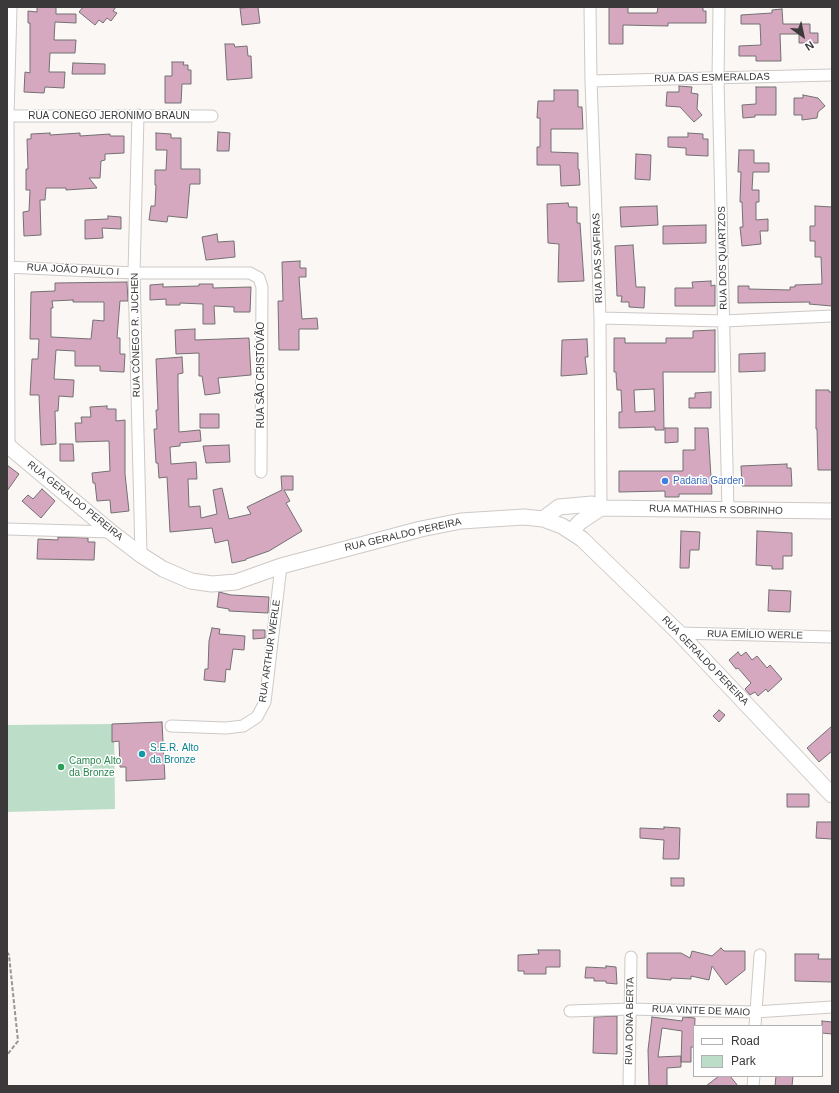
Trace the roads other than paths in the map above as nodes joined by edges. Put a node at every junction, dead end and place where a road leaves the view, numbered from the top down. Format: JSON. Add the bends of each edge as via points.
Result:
{"nodes":[{"id":1,"x":11,"y":7,"type":"edge"},
{"id":2,"x":590,"y":7,"type":"edge"},
{"id":3,"x":719,"y":7,"type":"edge"},
{"id":4,"x":832,"y":75,"type":"edge"},
{"id":5,"x":718,"y":79,"type":"junction"},
{"id":6,"x":591,"y":81,"type":"junction"},
{"id":7,"x":138,"y":115,"type":"junction"},
{"id":8,"x":7,"y":116,"type":"edge"},
{"id":9,"x":212,"y":116,"type":"dead end"},
{"id":10,"x":7,"y":267,"type":"edge"},
{"id":11,"x":134,"y":273,"type":"junction"},
{"id":12,"x":258,"y":278,"type":"joint"},
{"id":13,"x":832,"y":316,"type":"edge"},
{"id":14,"x":600,"y":318,"type":"junction"},
{"id":15,"x":724,"y":321,"type":"junction"},
{"id":16,"x":8,"y":446,"type":"edge"},
{"id":17,"x":261,"y":472,"type":"dead end"},
{"id":18,"x":601,"y":508,"type":"junction"},
{"id":19,"x":728,"y":510,"type":"junction"},
{"id":20,"x":832,"y":511,"type":"edge"},
{"id":21,"x":543,"y":519,"type":"junction"},
{"id":22,"x":7,"y":529,"type":"edge"},
{"id":23,"x":111,"y":532,"type":"junction"},
{"id":24,"x":571,"y":532,"type":"junction"},
{"id":25,"x":141,"y":554,"type":"junction"},
{"id":26,"x":281,"y":566,"type":"junction"},
{"id":27,"x":679,"y":633,"type":"junction"},
{"id":28,"x":832,"y":636,"type":"edge"},
{"id":29,"x":170,"y":726,"type":"dead end"},
{"id":30,"x":832,"y":795,"type":"edge"},
{"id":31,"x":760,"y":955,"type":"dead end"},
{"id":32,"x":631,"y":957,"type":"dead end"},
{"id":33,"x":832,"y":1007,"type":"edge"},
{"id":34,"x":630,"y":1009,"type":"junction"},
{"id":35,"x":570,"y":1011,"type":"dead end"},
{"id":36,"x":755,"y":1012,"type":"junction"},
{"id":37,"x":755,"y":1025,"type":"edge"},
{"id":38,"x":629,"y":1086,"type":"edge"}],
"edges":[{"from":1,"to":8,"type":"street"},
{"from":2,"to":6,"type":"street","name":"RUA DAS SAFIRAS"},
{"from":3,"to":5,"type":"street","name":"RUA DOS QUARTZOS"},
{"from":4,"to":5,"type":"street","name":"RUA DAS ESMERALDAS"},
{"from":5,"to":6,"type":"street","name":"RUA DAS ESMERALDAS"},
{"from":5,"to":15,"type":"street","name":"RUA DOS QUARTZOS"},
{"from":6,"to":14,"type":"street","name":"RUA DAS SAFIRAS"},
{"from":7,"to":8,"type":"street","name":"RUA CONEGO JERONIMO BRAUN"},
{"from":7,"to":9,"type":"street","name":"RUA CONEGO JERONIMO BRAUN"},
{"from":7,"to":11,"type":"street","name":"RUA CÔNEGO R. JUCHEN"},
{"from":8,"to":10,"type":"street"},
{"from":10,"to":11,"type":"street","name":"RUA JOÃO PAULO I"},
{"from":10,"to":16,"type":"street"},
{"from":11,"to":12,"type":"street","name":"RUA JOÃO PAULO I","via":[[250,273]]},
{"from":11,"to":25,"type":"street","name":"RUA CÔNEGO R. JUCHEN"},
{"from":12,"to":17,"type":"street","name":"RUA SÃO CRISTÓVÃO","via":[[262,287]]},
{"from":13,"to":15,"type":"street"},
{"from":14,"to":15,"type":"street"},
{"from":14,"to":18,"type":"street","name":"RUA DAS SAFIRAS"},
{"from":15,"to":19,"type":"street","name":"RUA DOS QUARTZOS"},
{"from":16,"to":23,"type":"main road","name":"RUA GERALDO PEREIRA"},
{"from":18,"to":19,"type":"main road","name":"RUA MATHIAS R SOBRINHO"},
{"from":18,"to":21,"type":"main road","name":"RUA MATHIAS R SOBRINHO","via":[[592,504],[559,507]]},
{"from":18,"to":24,"type":"main road","via":[[580,522]]},
{"from":19,"to":20,"type":"main road","name":"RUA MATHIAS R SOBRINHO"},
{"from":21,"to":24,"type":"main road","name":"RUA GERALDO PEREIRA"},
{"from":21,"to":26,"type":"main road","name":"RUA GERALDO PEREIRA","via":[[501,517],[460,521]]},
{"from":22,"to":23,"type":"street"},
{"from":23,"to":25,"type":"main road","name":"RUA GERALDO PEREIRA"},
{"from":24,"to":27,"type":"main road","name":"RUA GERALDO PEREIRA","via":[[582,539]]},
{"from":25,"to":26,"type":"main road","name":"RUA GERALDO PEREIRA","via":[[184,578],[212,584],[236,582]]},
{"from":26,"to":29,"type":"street","name":"RUA ARTHUR WERLE","via":[[265,702],[258,718],[243,726],[226,728]]},
{"from":27,"to":28,"type":"street","name":"RUA EMÍLIO WERLE"},
{"from":27,"to":30,"type":"main road","name":"RUA GERALDO PEREIRA"},
{"from":31,"to":36,"type":"street"},
{"from":32,"to":34,"type":"street","name":"RUA DONA BERTA"},
{"from":33,"to":36,"type":"street","name":"RUA VINTE DE MAIO"},
{"from":34,"to":35,"type":"street","name":"RUA VINTE DE MAIO"},
{"from":34,"to":36,"type":"street","name":"RUA VINTE DE MAIO"},
{"from":34,"to":38,"type":"street","name":"RUA DONA BERTA"},
{"from":36,"to":37,"type":"street"}]}
